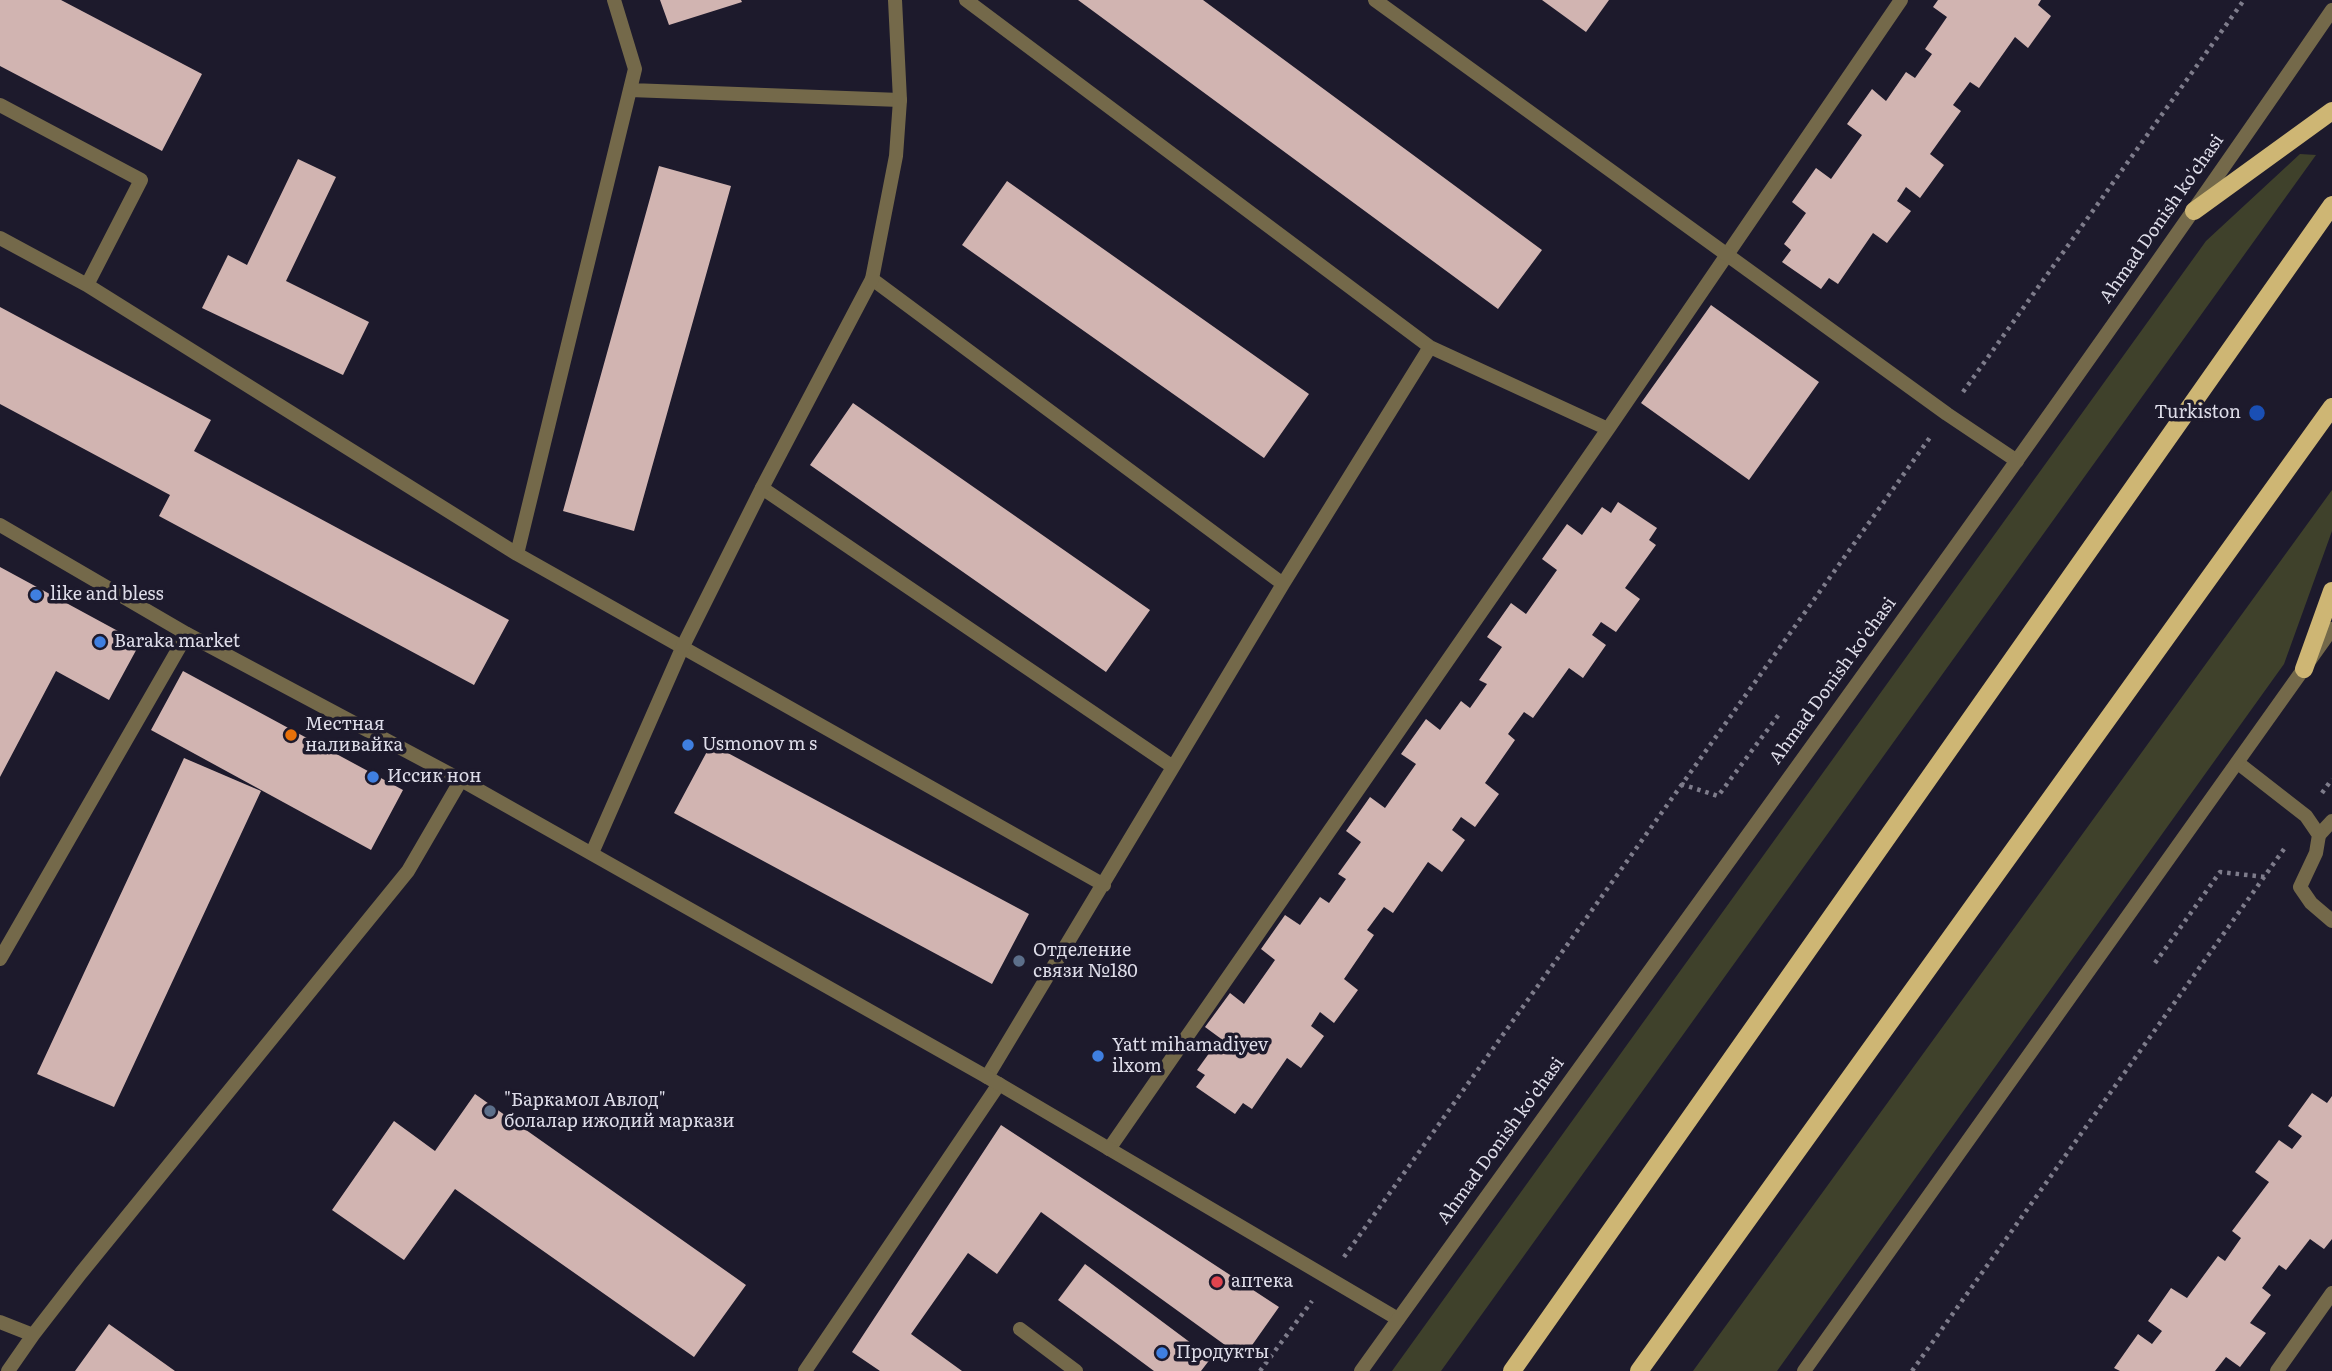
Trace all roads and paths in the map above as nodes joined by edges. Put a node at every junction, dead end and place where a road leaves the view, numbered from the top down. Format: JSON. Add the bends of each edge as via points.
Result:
{"nodes":[{"id":1,"x":614,"y":0,"type":"edge"},
{"id":2,"x":895,"y":0,"type":"edge"},
{"id":3,"x":965,"y":0,"type":"edge"},
{"id":4,"x":1376,"y":0,"type":"edge"},
{"id":5,"x":1901,"y":0,"type":"edge"},
{"id":6,"x":2244,"y":0,"type":"edge"},
{"id":7,"x":2332,"y":10,"type":"edge"},
{"id":8,"x":630,"y":90,"type":"junction"},
{"id":9,"x":900,"y":100,"type":"junction"},
{"id":10,"x":0,"y":105,"type":"edge"},
{"id":11,"x":2332,"y":111,"type":"edge"},
{"id":12,"x":2332,"y":205,"type":"edge"},
{"id":13,"x":2194,"y":211,"type":"junction"},
{"id":14,"x":0,"y":238,"type":"edge"},
{"id":15,"x":1729,"y":255,"type":"junction"},
{"id":16,"x":872,"y":279,"type":"junction"},
{"id":17,"x":86,"y":285,"type":"junction"},
{"id":18,"x":1430,"y":347,"type":"junction"},
{"id":19,"x":2332,"y":407,"type":"edge"},
{"id":20,"x":1947,"y":414,"type":"junction"},
{"id":21,"x":1608,"y":429,"type":"junction"},
{"id":22,"x":2017,"y":461,"type":"junction"},
{"id":23,"x":762,"y":488,"type":"junction"},
{"id":24,"x":0,"y":525,"type":"edge"},
{"id":25,"x":517,"y":554,"type":"junction"},
{"id":26,"x":1283,"y":584,"type":"junction"},
{"id":27,"x":2332,"y":591,"type":"edge"},
{"id":28,"x":2332,"y":629,"type":"edge"},
{"id":29,"x":187,"y":634,"type":"junction"},
{"id":30,"x":683,"y":646,"type":"junction"},
{"id":31,"x":2304,"y":669,"type":"junction"},
{"id":32,"x":1780,"y":713,"type":"dead end"},
{"id":33,"x":2238,"y":763,"type":"junction"},
{"id":34,"x":1173,"y":767,"type":"junction"},
{"id":35,"x":2332,"y":779,"type":"edge"},
{"id":36,"x":461,"y":780,"type":"junction"},
{"id":37,"x":1681,"y":784,"type":"junction"},
{"id":38,"x":2306,"y":816,"type":"junction"},
{"id":39,"x":2332,"y":821,"type":"edge"},
{"id":40,"x":2319,"y":835,"type":"junction"},
{"id":41,"x":592,"y":853,"type":"junction"},
{"id":42,"x":2265,"y":877,"type":"junction"},
{"id":43,"x":1104,"y":885,"type":"junction"},
{"id":44,"x":2332,"y":921,"type":"edge"},
{"id":45,"x":0,"y":959,"type":"edge"},
{"id":46,"x":2155,"y":963,"type":"dead end"},
{"id":47,"x":993,"y":1081,"type":"junction"},
{"id":48,"x":1109,"y":1149,"type":"junction"},
{"id":49,"x":1329,"y":1277,"type":"junction"},
{"id":50,"x":2332,"y":1293,"type":"edge"},
{"id":51,"x":1398,"y":1319,"type":"junction"},
{"id":52,"x":0,"y":1322,"type":"edge"},
{"id":53,"x":1020,"y":1329,"type":"dead end"},
{"id":54,"x":33,"y":1335,"type":"junction"},
{"id":55,"x":8,"y":1371,"type":"edge"},
{"id":56,"x":804,"y":1371,"type":"edge"},
{"id":57,"x":1076,"y":1371,"type":"edge"},
{"id":58,"x":1261,"y":1371,"type":"edge"},
{"id":59,"x":1361,"y":1371,"type":"edge"},
{"id":60,"x":1512,"y":1371,"type":"edge"},
{"id":61,"x":1639,"y":1371,"type":"edge"},
{"id":62,"x":1804,"y":1371,"type":"edge"},
{"id":63,"x":1912,"y":1371,"type":"edge"},
{"id":64,"x":2277,"y":1371,"type":"edge"}],
"edges":[{"from":1,"to":8,"type":"street","via":[[635,69]]},
{"from":2,"to":9,"type":"street"},
{"from":3,"to":18,"type":"street"},
{"from":4,"to":15,"type":"street"},
{"from":5,"to":15,"type":"street"},
{"from":6,"to":20,"type":"path"},
{"from":7,"to":13,"type":"street","name":"Ahmad Donish ko'chasi"},
{"from":8,"to":9,"type":"street"},
{"from":8,"to":25,"type":"street"},
{"from":9,"to":16,"type":"street","via":[[896,156]]},
{"from":10,"to":17,"type":"street","via":[[141,180]]},
{"from":11,"to":13,"type":"main road"},
{"from":12,"to":60,"type":"main road"},
{"from":13,"to":22,"type":"street","name":"Ahmad Donish ko'chasi"},
{"from":14,"to":17,"type":"street"},
{"from":15,"to":20,"type":"street"},
{"from":15,"to":21,"type":"street"},
{"from":16,"to":23,"type":"street"},
{"from":16,"to":26,"type":"street"},
{"from":17,"to":25,"type":"street"},
{"from":18,"to":21,"type":"street"},
{"from":18,"to":26,"type":"street"},
{"from":19,"to":61,"type":"main road"},
{"from":20,"to":22,"type":"street"},
{"from":20,"to":37,"type":"path"},
{"from":21,"to":48,"type":"street"},
{"from":22,"to":51,"type":"street","name":"Ahmad Donish ko'chasi"},
{"from":23,"to":30,"type":"street"},
{"from":23,"to":34,"type":"street"},
{"from":24,"to":29,"type":"street"},
{"from":25,"to":30,"type":"street"},
{"from":26,"to":34,"type":"street"},
{"from":27,"to":31,"type":"main road"},
{"from":28,"to":31,"type":"street"},
{"from":29,"to":36,"type":"street"},
{"from":29,"to":45,"type":"street"},
{"from":30,"to":41,"type":"street"},
{"from":30,"to":43,"type":"street"},
{"from":31,"to":33,"type":"street"},
{"from":32,"to":37,"type":"path","via":[[1718,796]]},
{"from":33,"to":38,"type":"street"},
{"from":33,"to":62,"type":"street"},
{"from":34,"to":43,"type":"street"},
{"from":35,"to":38,"type":"path"},
{"from":36,"to":41,"type":"street"},
{"from":36,"to":54,"type":"street","via":[[408,871]]},
{"from":37,"to":49,"type":"path"},
{"from":38,"to":40,"type":"street"},
{"from":38,"to":42,"type":"path"},
{"from":39,"to":40,"type":"street"},
{"from":40,"to":44,"type":"street","via":[[2300,887]]},
{"from":41,"to":47,"type":"street"},
{"from":42,"to":46,"type":"path","via":[[2220,872]]},
{"from":42,"to":63,"type":"path"},
{"from":43,"to":47,"type":"street"},
{"from":47,"to":48,"type":"street"},
{"from":47,"to":56,"type":"street"},
{"from":48,"to":49,"type":"street"},
{"from":49,"to":51,"type":"street"},
{"from":49,"to":58,"type":"path"},
{"from":50,"to":64,"type":"street"},
{"from":51,"to":59,"type":"street","name":"Ahmad Donish ko'chasi"},
{"from":52,"to":54,"type":"street"},
{"from":53,"to":57,"type":"street"},
{"from":54,"to":55,"type":"street"}]}
